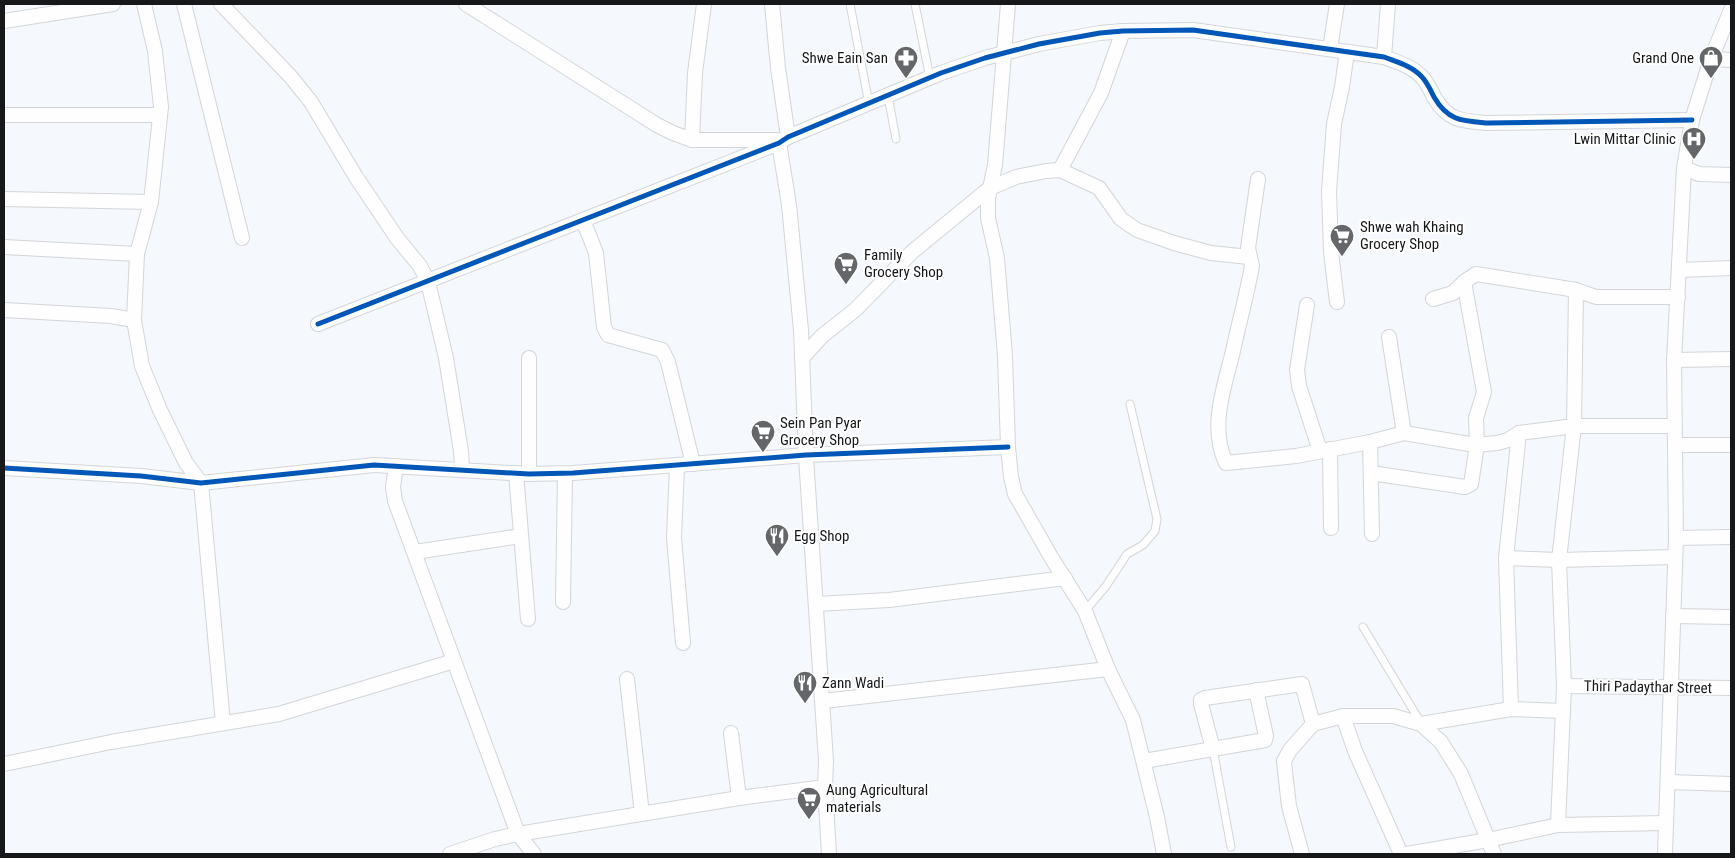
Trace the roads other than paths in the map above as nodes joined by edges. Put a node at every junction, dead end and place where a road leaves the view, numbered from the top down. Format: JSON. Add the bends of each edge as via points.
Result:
{"nodes":[{"id":1,"x":113,"y":4,"type":"edge"},
{"id":2,"x":144,"y":4,"type":"edge"},
{"id":3,"x":184,"y":4,"type":"edge"},
{"id":4,"x":221,"y":4,"type":"edge"},
{"id":5,"x":466,"y":4,"type":"edge"},
{"id":6,"x":704,"y":4,"type":"edge"},
{"id":7,"x":772,"y":4,"type":"edge"},
{"id":8,"x":850,"y":4,"type":"edge"},
{"id":9,"x":915,"y":4,"type":"edge"},
{"id":10,"x":1008,"y":4,"type":"edge"},
{"id":11,"x":1336,"y":4,"type":"edge"},
{"id":12,"x":1388,"y":4,"type":"edge"},
{"id":13,"x":1731,"y":10,"type":"edge"},
{"id":14,"x":4,"y":20,"type":"edge"},
{"id":15,"x":1123,"y":31,"type":"junction"},
{"id":16,"x":1330,"y":49,"type":"junction"},
{"id":17,"x":1347,"y":52,"type":"junction"},
{"id":18,"x":1004,"y":53,"type":"junction"},
{"id":19,"x":1384,"y":57,"type":"junction"},
{"id":20,"x":1711,"y":59,"type":"junction"},
{"id":21,"x":1731,"y":60,"type":"edge"},
{"id":22,"x":930,"y":78,"type":"junction"},
{"id":23,"x":888,"y":96,"type":"junction"},
{"id":24,"x":869,"y":104,"type":"junction"},
{"id":25,"x":4,"y":115,"type":"edge"},
{"id":26,"x":160,"y":115,"type":"junction"},
{"id":27,"x":1692,"y":120,"type":"junction"},
{"id":28,"x":896,"y":139,"type":"dead end"},
{"id":29,"x":692,"y":140,"type":"junction"},
{"id":30,"x":783,"y":140,"type":"junction"},
{"id":31,"x":1684,"y":168,"type":"junction"},
{"id":32,"x":1060,"y":170,"type":"junction"},
{"id":33,"x":1731,"y":175,"type":"edge"},
{"id":34,"x":1258,"y":180,"type":"dead end"},
{"id":35,"x":990,"y":188,"type":"junction"},
{"id":36,"x":4,"y":199,"type":"edge"},
{"id":37,"x":151,"y":202,"type":"junction"},
{"id":38,"x":583,"y":220,"type":"junction"},
{"id":39,"x":242,"y":238,"type":"dead end"},
{"id":40,"x":4,"y":247,"type":"edge"},
{"id":41,"x":137,"y":254,"type":"junction"},
{"id":42,"x":1249,"y":257,"type":"junction"},
{"id":43,"x":1731,"y":268,"type":"edge"},
{"id":44,"x":1679,"y":270,"type":"junction"},
{"id":45,"x":428,"y":282,"type":"junction"},
{"id":46,"x":1464,"y":282,"type":"junction"},
{"id":47,"x":1576,"y":290,"type":"junction"},
{"id":48,"x":1678,"y":297,"type":"junction"},
{"id":49,"x":1432,"y":299,"type":"dead end"},
{"id":50,"x":1337,"y":302,"type":"dead end"},
{"id":51,"x":1306,"y":305,"type":"dead end"},
{"id":52,"x":4,"y":310,"type":"edge"},
{"id":53,"x":134,"y":320,"type":"junction"},
{"id":54,"x":318,"y":324,"type":"dead end"},
{"id":55,"x":1389,"y":337,"type":"dead end"},
{"id":56,"x":529,"y":358,"type":"dead end"},
{"id":57,"x":802,"y":358,"type":"junction"},
{"id":58,"x":1731,"y":358,"type":"edge"},
{"id":59,"x":1674,"y":360,"type":"junction"},
{"id":60,"x":1130,"y":404,"type":"dead end"},
{"id":61,"x":1574,"y":426,"type":"junction"},
{"id":62,"x":1674,"y":426,"type":"junction"},
{"id":63,"x":1404,"y":433,"type":"junction"},
{"id":64,"x":1519,"y":433,"type":"junction"},
{"id":65,"x":1370,"y":442,"type":"junction"},
{"id":66,"x":1676,"y":444,"type":"junction"},
{"id":67,"x":1477,"y":445,"type":"junction"},
{"id":68,"x":1731,"y":445,"type":"edge"},
{"id":69,"x":1008,"y":447,"type":"junction"},
{"id":70,"x":1325,"y":450,"type":"junction"},
{"id":71,"x":806,"y":455,"type":"junction"},
{"id":72,"x":692,"y":464,"type":"junction"},
{"id":73,"x":396,"y":466,"type":"junction"},
{"id":74,"x":677,"y":466,"type":"junction"},
{"id":75,"x":4,"y":468,"type":"edge"},
{"id":76,"x":462,"y":469,"type":"junction"},
{"id":77,"x":1371,"y":472,"type":"junction"},
{"id":78,"x":523,"y":473,"type":"junction"},
{"id":79,"x":564,"y":474,"type":"junction"},
{"id":80,"x":201,"y":483,"type":"junction"},
{"id":81,"x":1331,"y":528,"type":"dead end"},
{"id":82,"x":1372,"y":534,"type":"dead end"},
{"id":83,"x":521,"y":536,"type":"junction"},
{"id":84,"x":1731,"y":537,"type":"edge"},
{"id":85,"x":1676,"y":538,"type":"junction"},
{"id":86,"x":415,"y":552,"type":"junction"},
{"id":87,"x":1675,"y":557,"type":"junction"},
{"id":88,"x":1506,"y":558,"type":"junction"},
{"id":89,"x":1559,"y":560,"type":"junction"},
{"id":90,"x":1065,"y":578,"type":"junction"},
{"id":91,"x":563,"y":602,"type":"dead end"},
{"id":92,"x":816,"y":604,"type":"junction"},
{"id":93,"x":1084,"y":610,"type":"junction"},
{"id":94,"x":1673,"y":616,"type":"junction"},
{"id":95,"x":1731,"y":617,"type":"edge"},
{"id":96,"x":528,"y":619,"type":"dead end"},
{"id":97,"x":1363,"y":627,"type":"dead end"},
{"id":98,"x":683,"y":643,"type":"dead end"},
{"id":99,"x":454,"y":661,"type":"junction"},
{"id":100,"x":1108,"y":669,"type":"junction"},
{"id":101,"x":627,"y":680,"type":"dead end"},
{"id":102,"x":1564,"y":686,"type":"junction"},
{"id":103,"x":1670,"y":687,"type":"junction"},
{"id":104,"x":1731,"y":688,"type":"edge"},
{"id":105,"x":1256,"y":690,"type":"junction"},
{"id":106,"x":822,"y":701,"type":"junction"},
{"id":107,"x":1511,"y":709,"type":"junction"},
{"id":108,"x":1563,"y":711,"type":"junction"},
{"id":109,"x":1343,"y":716,"type":"junction"},
{"id":110,"x":223,"y":723,"type":"junction"},
{"id":111,"x":1313,"y":724,"type":"junction"},
{"id":112,"x":1421,"y":724,"type":"junction"},
{"id":113,"x":731,"y":733,"type":"dead end"},
{"id":114,"x":1214,"y":749,"type":"junction"},
{"id":115,"x":1144,"y":761,"type":"junction"},
{"id":116,"x":4,"y":764,"type":"edge"},
{"id":117,"x":1668,"y":782,"type":"junction"},
{"id":118,"x":1731,"y":784,"type":"edge"},
{"id":119,"x":825,"y":787,"type":"junction"},
{"id":120,"x":739,"y":798,"type":"junction"},
{"id":121,"x":642,"y":814,"type":"junction"},
{"id":122,"x":1666,"y":823,"type":"junction"},
{"id":123,"x":1558,"y":825,"type":"junction"},
{"id":124,"x":518,"y":834,"type":"junction"},
{"id":125,"x":1488,"y":840,"type":"junction"},
{"id":126,"x":1231,"y":848,"type":"dead end"},
{"id":127,"x":450,"y":854,"type":"edge"},
{"id":128,"x":534,"y":854,"type":"edge"},
{"id":129,"x":827,"y":854,"type":"edge"},
{"id":130,"x":1164,"y":854,"type":"edge"},
{"id":131,"x":1302,"y":854,"type":"edge"},
{"id":132,"x":1401,"y":854,"type":"edge"},
{"id":133,"x":1407,"y":854,"type":"edge"},
{"id":134,"x":1494,"y":854,"type":"edge"},
{"id":135,"x":1665,"y":854,"type":"edge"}],
"edges":[{"from":1,"to":14,"type":"street"},
{"from":2,"to":26,"type":"street","via":[[155,51]]},
{"from":3,"to":39,"type":"street"},
{"from":4,"to":45,"type":"street","via":[[311,102],[356,177]]},
{"from":5,"to":29,"type":"street","via":[[657,125]]},
{"from":6,"to":29,"type":"street","via":[[694,73]]},
{"from":7,"to":30,"type":"street"},
{"from":8,"to":24,"type":"lane"},
{"from":9,"to":22,"type":"lane"},
{"from":10,"to":18,"type":"street"},
{"from":11,"to":16,"type":"street"},
{"from":12,"to":19,"type":"street"},
{"from":13,"to":20,"type":"street"},
{"from":15,"to":16,"type":"street","via":[[1193,30]]},
{"from":15,"to":18,"type":"street","via":[[1065,39]]},
{"from":15,"to":32,"type":"street","via":[[1101,93]]},
{"from":16,"to":17,"type":"street"},
{"from":17,"to":19,"type":"street"},
{"from":17,"to":50,"type":"street","via":[[1334,124],[1329,192]]},
{"from":18,"to":22,"type":"street"},
{"from":18,"to":35,"type":"street","via":[[995,165]]},
{"from":19,"to":27,"type":"street","via":[[1405,64],[1422,77],[1441,108],[1453,118],[1468,122]]},
{"from":20,"to":21,"type":"street"},
{"from":20,"to":27,"type":"street"},
{"from":22,"to":23,"type":"street"},
{"from":23,"to":24,"type":"street"},
{"from":23,"to":28,"type":"lane"},
{"from":24,"to":30,"type":"street"},
{"from":25,"to":26,"type":"street"},
{"from":26,"to":37,"type":"street"},
{"from":27,"to":31,"type":"street"},
{"from":29,"to":30,"type":"street"},
{"from":30,"to":38,"type":"street"},
{"from":30,"to":57,"type":"street"},
{"from":31,"to":33,"type":"street","via":[[1699,174]]},
{"from":31,"to":44,"type":"street"},
{"from":32,"to":35,"type":"street","via":[[1016,177]]},
{"from":32,"to":42,"type":"street","via":[[1099,188],[1121,220],[1137,230],[1211,253]]},
{"from":34,"to":42,"type":"street"},
{"from":35,"to":57,"type":"street","via":[[912,252]]},
{"from":35,"to":69,"type":"street","via":[[988,218],[996,258],[1005,356]]},
{"from":36,"to":37,"type":"street"},
{"from":37,"to":41,"type":"street"},
{"from":38,"to":45,"type":"street"},
{"from":38,"to":72,"type":"street","via":[[596,254],[604,327],[608,336],[662,350],[668,362]]},
{"from":40,"to":41,"type":"street"},
{"from":41,"to":53,"type":"street"},
{"from":42,"to":70,"type":"street","via":[[1252,266],[1248,287],[1219,407],[1221,452],[1226,463],[1232,464]]},
{"from":43,"to":44,"type":"street"},
{"from":44,"to":48,"type":"street"},
{"from":45,"to":54,"type":"street"},
{"from":45,"to":76,"type":"street","via":[[446,358]]},
{"from":46,"to":47,"type":"street","via":[[1476,274]]},
{"from":46,"to":49,"type":"street","via":[[1452,293]]},
{"from":46,"to":67,"type":"street","via":[[1484,392],[1476,418]]},
{"from":47,"to":48,"type":"street","via":[[1596,297]]},
{"from":47,"to":61,"type":"street"},
{"from":48,"to":59,"type":"street"},
{"from":51,"to":70,"type":"street","via":[[1297,370],[1299,386]]},
{"from":52,"to":53,"type":"street"},
{"from":53,"to":80,"type":"street","via":[[142,366],[160,410],[186,463]]},
{"from":55,"to":63,"type":"street"},
{"from":56,"to":78,"type":"street"},
{"from":57,"to":71,"type":"street"},
{"from":58,"to":59,"type":"street"},
{"from":59,"to":62,"type":"street"},
{"from":60,"to":93,"type":"lane","via":[[1157,519],[1155,531],[1144,544],[1127,554],[1106,586]]},
{"from":61,"to":62,"type":"street"},
{"from":61,"to":64,"type":"street"},
{"from":61,"to":89,"type":"street"},
{"from":62,"to":66,"type":"street"},
{"from":63,"to":65,"type":"street"},
{"from":63,"to":67,"type":"street"},
{"from":64,"to":67,"type":"street","via":[[1508,440]]},
{"from":64,"to":88,"type":"street"},
{"from":65,"to":70,"type":"street"},
{"from":65,"to":77,"type":"street"},
{"from":66,"to":68,"type":"street"},
{"from":66,"to":85,"type":"street"},
{"from":67,"to":77,"type":"street","via":[[1468,487]]},
{"from":69,"to":71,"type":"street"},
{"from":69,"to":90,"type":"street","via":[[1015,494]]},
{"from":70,"to":81,"type":"street"},
{"from":71,"to":72,"type":"street"},
{"from":71,"to":92,"type":"street"},
{"from":72,"to":74,"type":"street"},
{"from":73,"to":76,"type":"street"},
{"from":73,"to":80,"type":"street","via":[[374,465]]},
{"from":73,"to":86,"type":"street","via":[[395,501]]},
{"from":74,"to":79,"type":"street"},
{"from":74,"to":98,"type":"street","via":[[674,538]]},
{"from":75,"to":80,"type":"street"},
{"from":76,"to":78,"type":"street"},
{"from":77,"to":82,"type":"street"},
{"from":78,"to":79,"type":"street"},
{"from":78,"to":83,"type":"street"},
{"from":79,"to":91,"type":"street"},
{"from":80,"to":110,"type":"street"},
{"from":83,"to":86,"type":"street"},
{"from":83,"to":96,"type":"street"},
{"from":84,"to":85,"type":"street"},
{"from":85,"to":87,"type":"street"},
{"from":86,"to":99,"type":"street"},
{"from":87,"to":89,"type":"street"},
{"from":87,"to":94,"type":"street"},
{"from":88,"to":89,"type":"street"},
{"from":88,"to":107,"type":"street"},
{"from":89,"to":102,"type":"street"},
{"from":90,"to":92,"type":"street","via":[[889,600]]},
{"from":90,"to":93,"type":"street"},
{"from":92,"to":106,"type":"street"},
{"from":93,"to":100,"type":"street"},
{"from":94,"to":95,"type":"street"},
{"from":94,"to":103,"type":"street"},
{"from":97,"to":112,"type":"lane"},
{"from":99,"to":110,"type":"street","via":[[279,714]]},
{"from":99,"to":124,"type":"street"},
{"from":100,"to":106,"type":"street"},
{"from":100,"to":115,"type":"street","via":[[1132,720]]},
{"from":101,"to":121,"type":"street"},
{"from":102,"to":103,"type":"street","name":"Thiri Padaythar Street"},
{"from":102,"to":108,"type":"street"},
{"from":103,"to":104,"type":"street","name":"Thiri Padaythar Street"},
{"from":103,"to":117,"type":"street"},
{"from":105,"to":111,"type":"street","via":[[1302,684]]},
{"from":105,"to":114,"type":"street","via":[[1265,740]]},
{"from":105,"to":114,"type":"street","via":[[1201,700]]},
{"from":106,"to":119,"type":"street"},
{"from":107,"to":108,"type":"street"},
{"from":107,"to":112,"type":"street"},
{"from":108,"to":123,"type":"street"},
{"from":109,"to":111,"type":"street"},
{"from":109,"to":112,"type":"street","via":[[1393,716]]},
{"from":109,"to":132,"type":"street"},
{"from":110,"to":116,"type":"street"},
{"from":111,"to":131,"type":"street","via":[[1284,761],[1289,806]]},
{"from":112,"to":125,"type":"street","via":[[1441,742],[1461,774]]},
{"from":113,"to":120,"type":"street"},
{"from":114,"to":115,"type":"street"},
{"from":114,"to":126,"type":"lane"},
{"from":115,"to":130,"type":"street"},
{"from":117,"to":118,"type":"street"},
{"from":117,"to":122,"type":"street"},
{"from":119,"to":120,"type":"street"},
{"from":119,"to":129,"type":"street"},
{"from":120,"to":121,"type":"street"},
{"from":121,"to":124,"type":"street"},
{"from":122,"to":123,"type":"street"},
{"from":122,"to":135,"type":"street"},
{"from":123,"to":125,"type":"street"},
{"from":124,"to":127,"type":"street"},
{"from":124,"to":128,"type":"street"},
{"from":125,"to":133,"type":"street"},
{"from":125,"to":134,"type":"street"}]}
